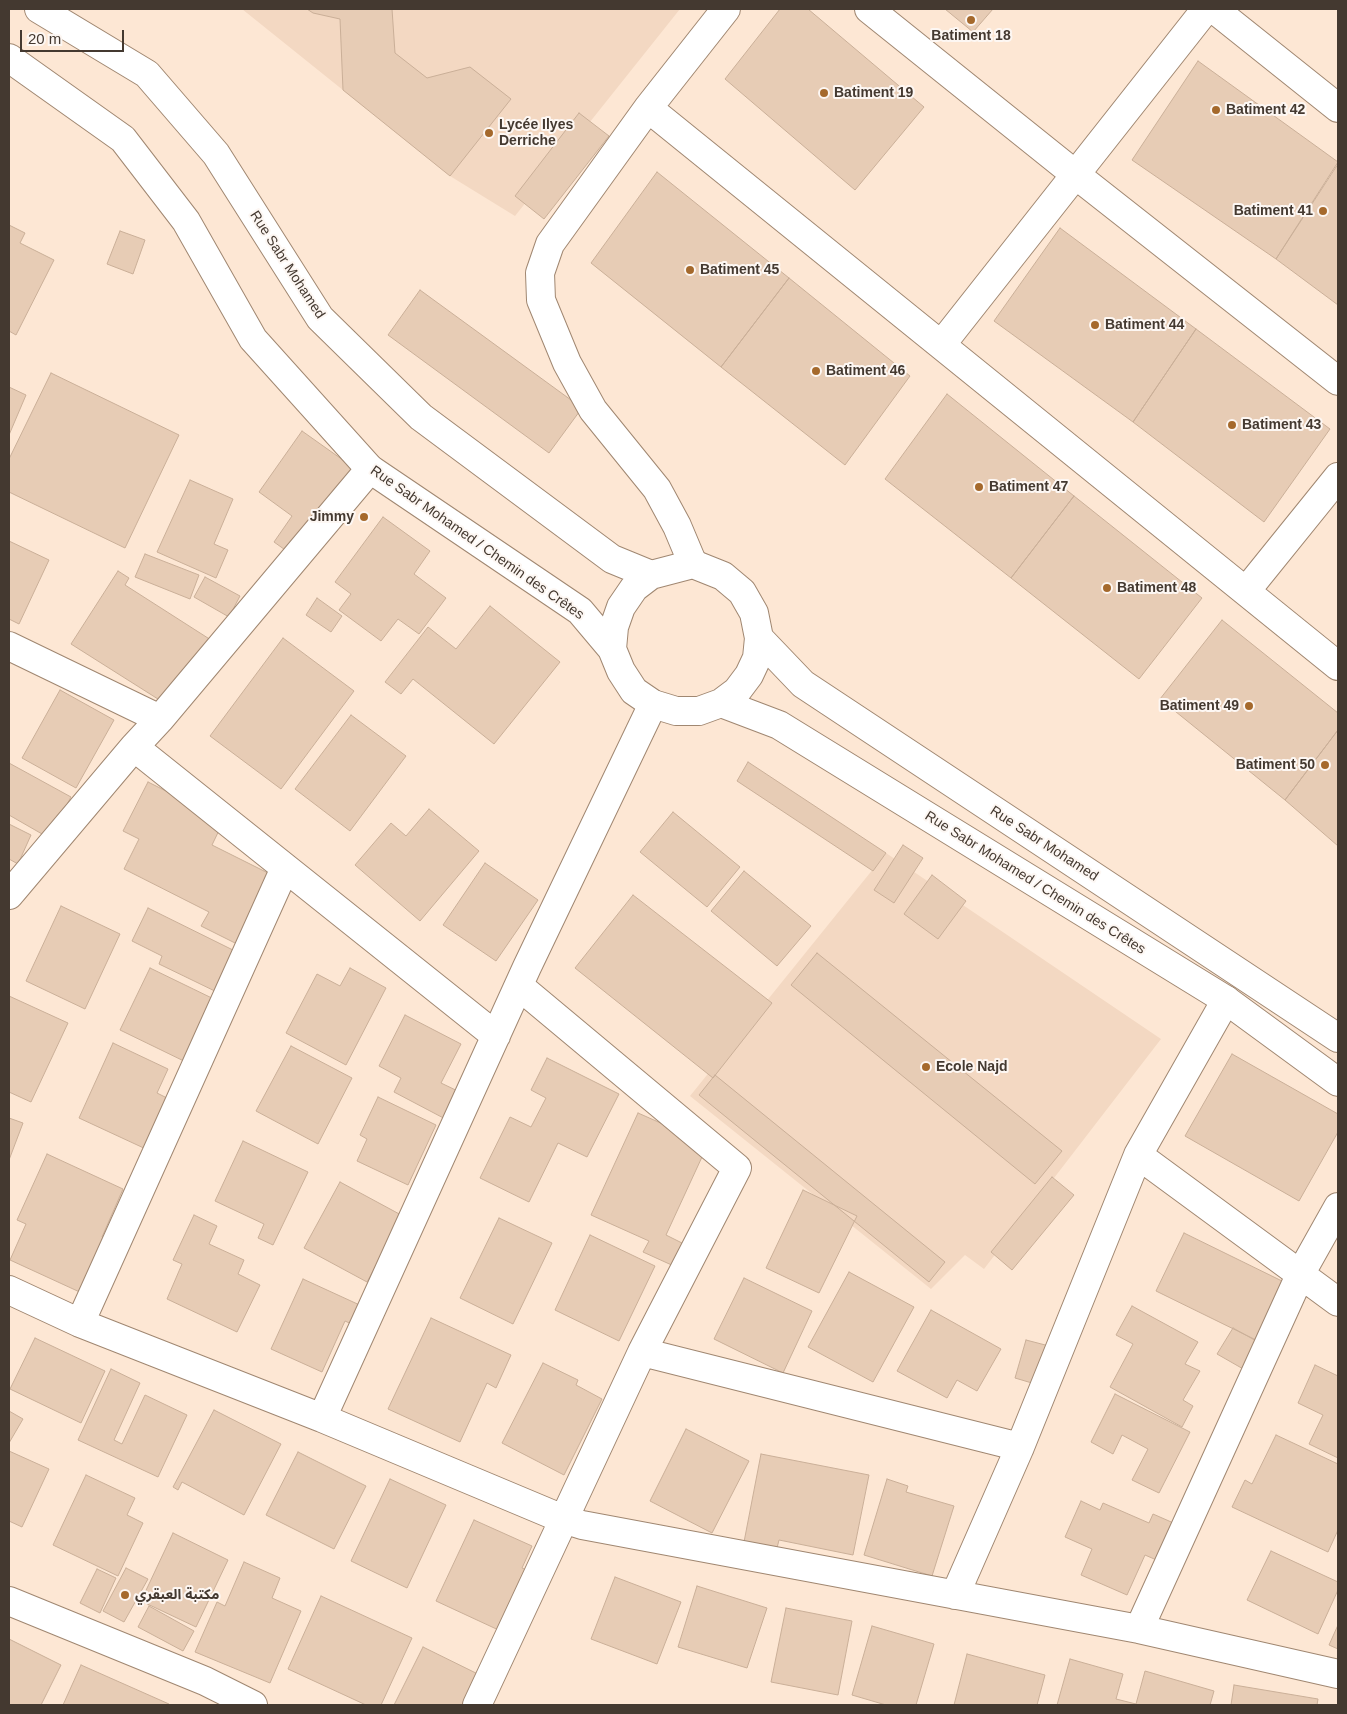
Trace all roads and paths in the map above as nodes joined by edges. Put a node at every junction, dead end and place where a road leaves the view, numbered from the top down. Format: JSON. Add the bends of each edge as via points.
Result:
{"nodes":[{"id":1,"x":39,"y":9,"type":"edge"},
{"id":2,"x":726,"y":9,"type":"edge"},
{"id":3,"x":869,"y":9,"type":"edge"},
{"id":4,"x":1206,"y":9,"type":"edge"},
{"id":5,"x":1214,"y":9,"type":"edge"},
{"id":6,"x":9,"y":58,"type":"edge"},
{"id":7,"x":648,"y":108,"type":"junction"},
{"id":8,"x":1338,"y":108,"type":"edge"},
{"id":9,"x":1076,"y":175,"type":"junction"},
{"id":10,"x":941,"y":345,"type":"junction"},
{"id":11,"x":1338,"y":381,"type":"edge"},
{"id":12,"x":370,"y":469,"type":"junction"},
{"id":13,"x":1338,"y":477,"type":"edge"},
{"id":14,"x":693,"y":564,"type":"junction"},
{"id":15,"x":651,"y":575,"type":"junction"},
{"id":16,"x":1246,"y":591,"type":"junction"},
{"id":17,"x":759,"y":638,"type":"junction"},
{"id":18,"x":9,"y":646,"type":"edge"},
{"id":19,"x":612,"y":649,"type":"junction"},
{"id":20,"x":1338,"y":666,"type":"edge"},
{"id":21,"x":721,"y":703,"type":"junction"},
{"id":22,"x":654,"y":704,"type":"junction"},
{"id":23,"x":160,"y":720,"type":"junction"},
{"id":24,"x":134,"y":747,"type":"junction"},
{"id":25,"x":285,"y":868,"type":"junction"},
{"id":26,"x":9,"y":895,"type":"edge"},
{"id":27,"x":519,"y":986,"type":"junction"},
{"id":28,"x":1226,"y":1000,"type":"junction"},
{"id":29,"x":496,"y":1036,"type":"junction"},
{"id":30,"x":1338,"y":1038,"type":"edge"},
{"id":31,"x":1338,"y":1082,"type":"edge"},
{"id":32,"x":1138,"y":1155,"type":"junction"},
{"id":33,"x":1338,"y":1207,"type":"edge"},
{"id":34,"x":1301,"y":1274,"type":"junction"},
{"id":35,"x":9,"y":1290,"type":"edge"},
{"id":36,"x":1338,"y":1302,"type":"edge"},
{"id":37,"x":80,"y":1323,"type":"junction"},
{"id":38,"x":642,"y":1352,"type":"junction"},
{"id":39,"x":322,"y":1418,"type":"junction"},
{"id":40,"x":1020,"y":1447,"type":"junction"},
{"id":41,"x":563,"y":1519,"type":"junction"},
{"id":42,"x":955,"y":1595,"type":"junction"},
{"id":43,"x":9,"y":1601,"type":"edge"},
{"id":44,"x":1139,"y":1629,"type":"junction"},
{"id":45,"x":1338,"y":1674,"type":"edge"},
{"id":46,"x":253,"y":1705,"type":"edge"},
{"id":47,"x":477,"y":1705,"type":"edge"}],
"edges":[{"from":1,"to":15,"type":"street","name":"Rue Sabr Mohamed","via":[[147,74],[216,154],[320,318],[421,417],[612,559]]},
{"from":2,"to":7,"type":"street"},
{"from":3,"to":9,"type":"street"},
{"from":4,"to":9,"type":"street"},
{"from":5,"to":8,"type":"street"},
{"from":6,"to":12,"type":"street","name":"Rue Sabr Mohamed / Chemin des Crêtes","via":[[123,139],[186,221],[254,339]]},
{"from":7,"to":10,"type":"street"},
{"from":7,"to":14,"type":"street","via":[[550,244],[540,273],[541,300],[567,363],[593,410],[657,489]]},
{"from":9,"to":10,"type":"street"},
{"from":9,"to":11,"type":"street"},
{"from":10,"to":16,"type":"street"},
{"from":12,"to":19,"type":"street","name":"Rue Sabr Mohamed / Chemin des Crêtes","via":[[580,611]]},
{"from":12,"to":23,"type":"street"},
{"from":13,"to":16,"type":"street"},
{"from":14,"to":15,"type":"street"},
{"from":14,"to":17,"type":"street","via":[[723,576],[742,592],[754,613]]},
{"from":15,"to":19,"type":"street","via":[[634,588],[621,606],[614,627]]},
{"from":16,"to":20,"type":"street"},
{"from":17,"to":21,"type":"street","via":[[757,658],[749,675],[737,691]]},
{"from":17,"to":30,"type":"street","name":"Rue Sabr Mohamed","via":[[803,684]]},
{"from":18,"to":23,"type":"street"},
{"from":19,"to":22,"type":"street","via":[[634,690]]},
{"from":21,"to":22,"type":"street","via":[[683,711]]},
{"from":21,"to":28,"type":"street","name":"Rue Sabr Mohamed / Chemin des Crêtes","via":[[779,725]]},
{"from":22,"to":27,"type":"street"},
{"from":23,"to":24,"type":"street"},
{"from":24,"to":25,"type":"street"},
{"from":24,"to":26,"type":"street"},
{"from":25,"to":29,"type":"street"},
{"from":25,"to":37,"type":"street"},
{"from":27,"to":29,"type":"street"},
{"from":27,"to":38,"type":"street","via":[[737,1168]]},
{"from":28,"to":31,"type":"street","name":"Rue Sabr Mohamed / Chemin des Crêtes"},
{"from":28,"to":32,"type":"street"},
{"from":29,"to":39,"type":"street"},
{"from":32,"to":34,"type":"street"},
{"from":32,"to":40,"type":"street"},
{"from":33,"to":34,"type":"street"},
{"from":34,"to":36,"type":"street"},
{"from":34,"to":44,"type":"street"},
{"from":35,"to":37,"type":"street"},
{"from":37,"to":39,"type":"street"},
{"from":38,"to":40,"type":"street"},
{"from":38,"to":41,"type":"street"},
{"from":39,"to":41,"type":"street"},
{"from":40,"to":42,"type":"street"},
{"from":41,"to":42,"type":"street","via":[[591,1527]]},
{"from":41,"to":47,"type":"street"},
{"from":42,"to":44,"type":"street"},
{"from":43,"to":46,"type":"street","via":[[205,1681]]},
{"from":44,"to":45,"type":"street"}]}
